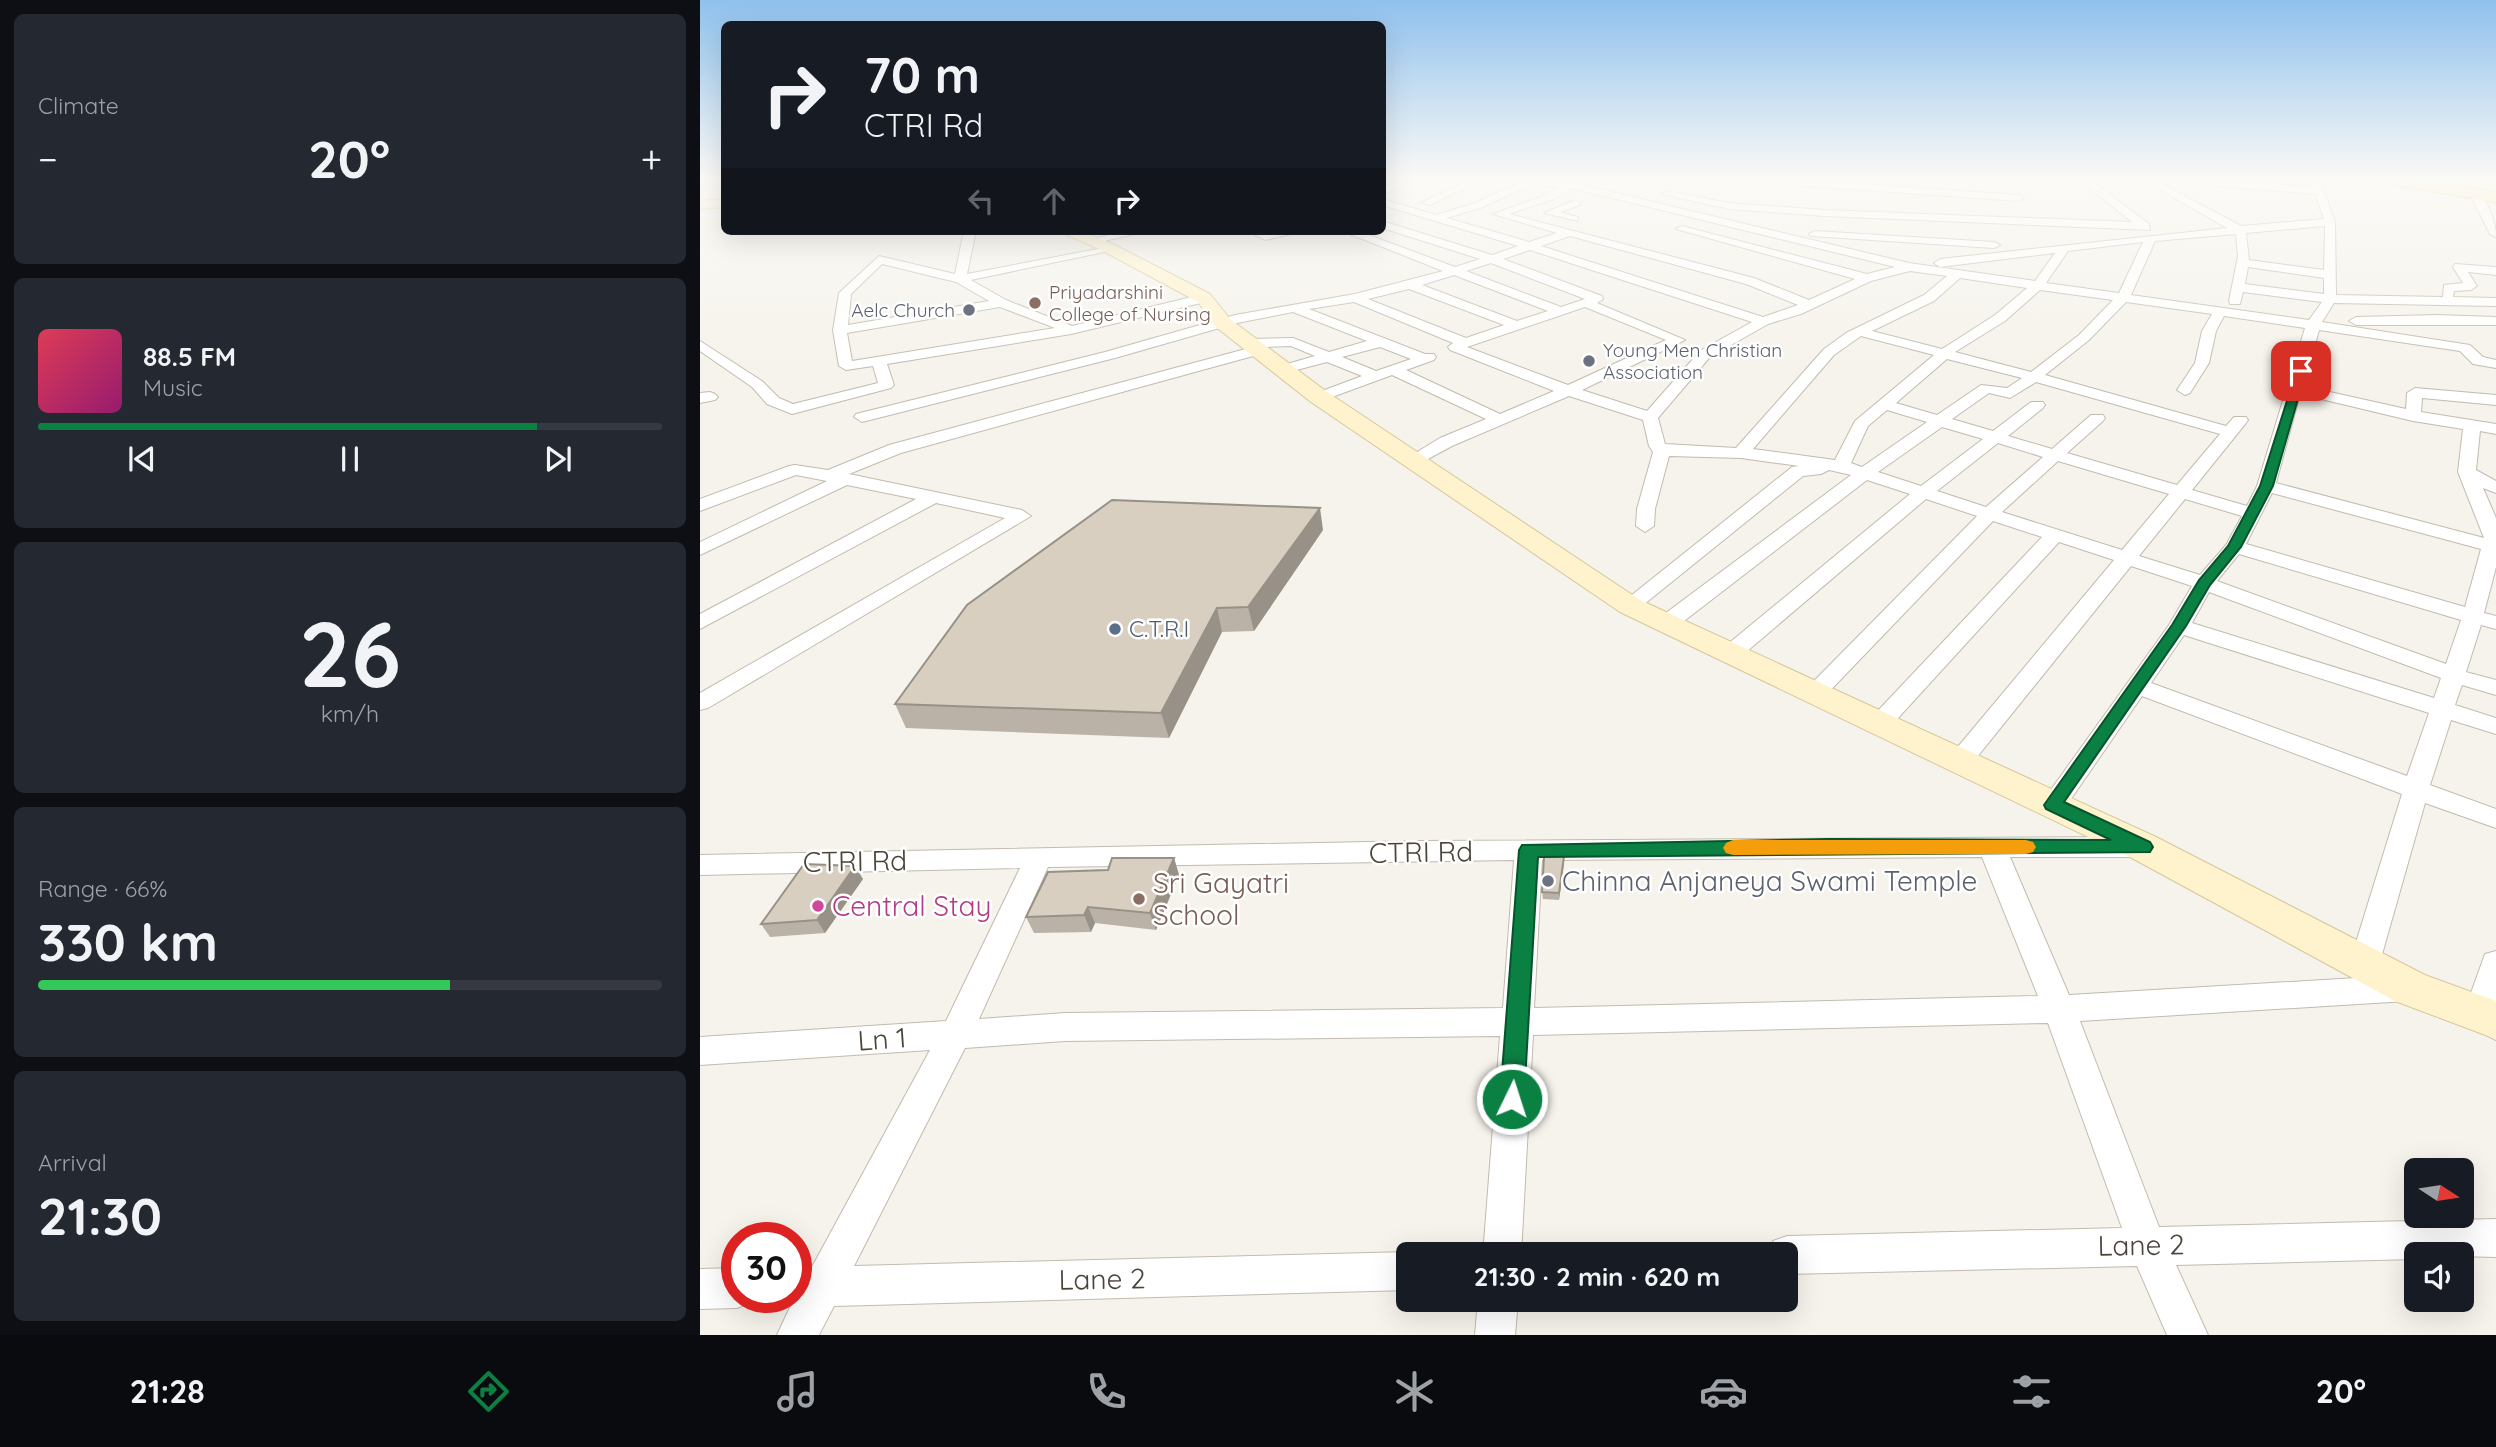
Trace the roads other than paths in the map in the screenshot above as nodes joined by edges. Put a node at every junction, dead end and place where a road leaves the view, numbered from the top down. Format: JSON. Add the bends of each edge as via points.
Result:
{"nodes":[{"id":1,"x":968,"y":240,"type":"edge"},
{"id":2,"x":1088,"y":240,"type":"edge"},
{"id":3,"x":1089,"y":240,"type":"edge"},
{"id":4,"x":1371,"y":240,"type":"edge"},
{"id":5,"x":1436,"y":240,"type":"edge"},
{"id":6,"x":1511,"y":240,"type":"edge"},
{"id":7,"x":1545,"y":240,"type":"edge"},
{"id":8,"x":1600,"y":240,"type":"edge"},
{"id":9,"x":1715,"y":240,"type":"edge"},
{"id":10,"x":1796,"y":240,"type":"edge"},
{"id":11,"x":1892,"y":240,"type":"edge"},
{"id":12,"x":1999,"y":240,"type":"edge"},
{"id":13,"x":2060,"y":240,"type":"edge"},
{"id":14,"x":2133,"y":240,"type":"edge"},
{"id":15,"x":2152,"y":240,"type":"edge"},
{"id":16,"x":2244,"y":240,"type":"edge"},
{"id":17,"x":2325,"y":240,"type":"edge"},
{"id":18,"x":1653,"y":245,"type":"dead end"},
{"id":19,"x":1530,"y":246,"type":"junction"},
{"id":20,"x":2068,"y":248,"type":"junction"},
{"id":21,"x":2010,"y":249,"type":"junction"},
{"id":22,"x":1641,"y":250,"type":"junction"},
{"id":23,"x":1492,"y":259,"type":"junction"},
{"id":24,"x":2242,"y":262,"type":"junction"},
{"id":25,"x":1909,"y":267,"type":"junction"},
{"id":26,"x":1455,"y":271,"type":"junction"},
{"id":27,"x":2493,"y":273,"type":"edge"},
{"id":28,"x":1957,"y":274,"type":"junction"},
{"id":29,"x":2330,"y":275,"type":"junction"},
{"id":30,"x":1867,"y":278,"type":"junction"},
{"id":31,"x":960,"y":279,"type":"junction"},
{"id":32,"x":2039,"y":284,"type":"junction"},
{"id":33,"x":1411,"y":285,"type":"junction"},
{"id":34,"x":2237,"y":286,"type":"junction"},
{"id":35,"x":2123,"y":296,"type":"junction"},
{"id":36,"x":1204,"y":298,"type":"junction"},
{"id":37,"x":1354,"y":298,"type":"junction"},
{"id":38,"x":2330,"y":299,"type":"junction"},
{"id":39,"x":2447,"y":301,"type":"junction"},
{"id":40,"x":2496,"y":302,"type":"edge"},
{"id":41,"x":1002,"y":303,"type":"junction"},
{"id":42,"x":1585,"y":303,"type":"junction"},
{"id":43,"x":1807,"y":304,"type":"junction"},
{"id":44,"x":1294,"y":308,"type":"junction"},
{"id":45,"x":1560,"y":311,"type":"junction"},
{"id":46,"x":2226,"y":312,"type":"junction"},
{"id":47,"x":2480,"y":320,"type":"junction"},
{"id":48,"x":1763,"y":321,"type":"junction"},
{"id":49,"x":2496,"y":321,"type":"edge"},
{"id":50,"x":1223,"y":323,"type":"junction"},
{"id":51,"x":2313,"y":325,"type":"junction"},
{"id":52,"x":1518,"y":326,"type":"junction"},
{"id":53,"x":2496,"y":329,"type":"edge"},
{"id":54,"x":840,"y":330,"type":"junction"},
{"id":55,"x":1860,"y":332,"type":"junction"},
{"id":56,"x":1381,"y":342,"type":"junction"},
{"id":57,"x":700,"y":345,"type":"edge"},
{"id":58,"x":1460,"y":345,"type":"junction"},
{"id":59,"x":1255,"y":347,"type":"junction"},
{"id":60,"x":1106,"y":352,"type":"junction"},
{"id":61,"x":1944,"y":354,"type":"junction"},
{"id":62,"x":1329,"y":357,"type":"junction"},
{"id":63,"x":1425,"y":359,"type":"junction"},
{"id":64,"x":879,"y":360,"type":"junction"},
{"id":65,"x":2496,"y":364,"type":"edge"},
{"id":66,"x":1285,"y":369,"type":"junction"},
{"id":67,"x":1393,"y":370,"type":"junction"},
{"id":68,"x":1377,"y":377,"type":"junction"},
{"id":69,"x":2034,"y":377,"type":"junction"},
{"id":70,"x":2297,"y":388,"type":"junction"},
{"id":71,"x":2185,"y":390,"type":"dead end"},
{"id":72,"x":1568,"y":391,"type":"junction"},
{"id":73,"x":1319,"y":397,"type":"junction"},
{"id":74,"x":2496,"y":400,"type":"edge"},
{"id":75,"x":1882,"y":404,"type":"junction"},
{"id":76,"x":2037,"y":405,"type":"dead end"},
{"id":77,"x":2413,"y":416,"type":"junction"},
{"id":78,"x":862,"y":417,"type":"dead end"},
{"id":79,"x":1650,"y":417,"type":"junction"},
{"id":80,"x":2096,"y":418,"type":"dead end"},
{"id":81,"x":1500,"y":420,"type":"junction"},
{"id":82,"x":1939,"y":421,"type":"junction"},
{"id":83,"x":2472,"y":426,"type":"junction"},
{"id":84,"x":2496,"y":429,"type":"edge"},
{"id":85,"x":1996,"y":437,"type":"junction"},
{"id":86,"x":1662,"y":451,"type":"junction"},
{"id":87,"x":1741,"y":453,"type":"junction"},
{"id":88,"x":2056,"y":455,"type":"junction"},
{"id":89,"x":1415,"y":461,"type":"junction"},
{"id":90,"x":1841,"y":466,"type":"junction"},
{"id":91,"x":2467,"y":472,"type":"junction"},
{"id":92,"x":1864,"y":474,"type":"junction"},
{"id":93,"x":838,"y":477,"type":"junction"},
{"id":94,"x":2266,"y":486,"type":"junction"},
{"id":95,"x":2496,"y":488,"type":"edge"},
{"id":96,"x":2181,"y":492,"type":"junction"},
{"id":97,"x":1923,"y":493,"type":"junction"},
{"id":98,"x":934,"y":497,"type":"junction"},
{"id":99,"x":700,"y":505,"type":"edge"},
{"id":100,"x":2252,"y":513,"type":"junction"},
{"id":101,"x":1989,"y":514,"type":"junction"},
{"id":102,"x":1645,"y":526,"type":"dead end"},
{"id":103,"x":2055,"y":535,"type":"junction"},
{"id":104,"x":2494,"y":546,"type":"edge"},
{"id":105,"x":2235,"y":547,"type":"junction"},
{"id":106,"x":700,"y":549,"type":"edge"},
{"id":107,"x":2126,"y":558,"type":"junction"},
{"id":108,"x":2204,"y":583,"type":"junction"},
{"id":109,"x":700,"y":606,"type":"edge"},
{"id":110,"x":1630,"y":606,"type":"junction"},
{"id":111,"x":727,"y":608,"type":"junction"},
{"id":112,"x":2473,"y":616,"type":"junction"},
{"id":113,"x":700,"y":622,"type":"edge"},
{"id":114,"x":2496,"y":622,"type":"edge"},
{"id":115,"x":1667,"y":623,"type":"junction"},
{"id":116,"x":2179,"y":626,"type":"junction"},
{"id":117,"x":1731,"y":653,"type":"junction"},
{"id":118,"x":2453,"y":675,"type":"junction"},
{"id":119,"x":2137,"y":686,"type":"junction"},
{"id":120,"x":2496,"y":688,"type":"edge"},
{"id":121,"x":1815,"y":693,"type":"junction"},
{"id":122,"x":700,"y":703,"type":"edge"},
{"id":123,"x":2442,"y":709,"type":"junction"},
{"id":124,"x":1880,"y":723,"type":"junction"},
{"id":125,"x":2496,"y":726,"type":"edge"},
{"id":126,"x":1960,"y":761,"type":"junction"},
{"id":127,"x":2416,"y":789,"type":"junction"},
{"id":128,"x":2053,"y":805,"type":"junction"},
{"id":129,"x":2496,"y":819,"type":"edge"},
{"id":130,"x":1992,"y":847,"type":"junction"},
{"id":131,"x":2143,"y":847,"type":"junction"},
{"id":132,"x":1529,"y":850,"type":"junction"},
{"id":133,"x":1039,"y":857,"type":"junction"},
{"id":134,"x":700,"y":865,"type":"edge"},
{"id":135,"x":2496,"y":963,"type":"edge"},
{"id":136,"x":2364,"y":965,"type":"junction"},
{"id":137,"x":2410,"y":988,"type":"junction"},
{"id":138,"x":2059,"y":1009,"type":"junction"},
{"id":139,"x":2490,"y":1020,"type":"edge"},
{"id":140,"x":1517,"y":1022,"type":"junction"},
{"id":141,"x":955,"y":1034,"type":"junction"},
{"id":142,"x":700,"y":1051,"type":"edge"},
{"id":143,"x":2496,"y":1238,"type":"edge"},
{"id":144,"x":1503,"y":1242,"type":"edge"},
{"id":145,"x":2147,"y":1244,"type":"junction"},
{"id":146,"x":1798,"y":1255,"type":"edge"},
{"id":147,"x":1396,"y":1271,"type":"edge"},
{"id":148,"x":812,"y":1279,"type":"edge"},
{"id":149,"x":812,"y":1286,"type":"edge"},
{"id":150,"x":721,"y":1288,"type":"edge"},
{"id":151,"x":700,"y":1289,"type":"edge"},
{"id":152,"x":1497,"y":1312,"type":"edge"},
{"id":153,"x":802,"y":1313,"type":"edge"},
{"id":154,"x":797,"y":1335,"type":"edge"},
{"id":155,"x":1495,"y":1335,"type":"edge"},
{"id":156,"x":2188,"y":1335,"type":"edge"}],
"edges":[{"from":1,"to":31,"type":"street"},
{"from":2,"to":31,"type":"street"},
{"from":3,"to":36,"type":"street"},
{"from":4,"to":26,"type":"street"},
{"from":5,"to":23,"type":"street"},
{"from":6,"to":19,"type":"street"},
{"from":7,"to":19,"type":"street"},
{"from":8,"to":22,"type":"street"},
{"from":9,"to":30,"type":"street"},
{"from":10,"to":25,"type":"street"},
{"from":11,"to":21,"type":"street"},
{"from":12,"to":21,"type":"street"},
{"from":13,"to":20,"type":"street"},
{"from":14,"to":20,"type":"street"},
{"from":15,"to":35,"type":"street"},
{"from":16,"to":24,"type":"street"},
{"from":17,"to":29,"type":"street"},
{"from":18,"to":22,"type":"street"},
{"from":19,"to":23,"type":"street"},
{"from":19,"to":48,"type":"street"},
{"from":20,"to":21,"type":"street"},
{"from":20,"to":32,"type":"street"},
{"from":21,"to":25,"type":"street"},
{"from":22,"to":43,"type":"street","via":[[1750,281]]},
{"from":23,"to":26,"type":"street"},
{"from":23,"to":42,"type":"street","via":[[1597,299]]},
{"from":24,"to":29,"type":"street"},
{"from":24,"to":34,"type":"street"},
{"from":25,"to":28,"type":"street"},
{"from":25,"to":30,"type":"street"},
{"from":26,"to":33,"type":"street"},
{"from":26,"to":45,"type":"street"},
{"from":27,"to":39,"type":"street","via":[[2459,267],[2471,286],[2448,288]]},
{"from":28,"to":32,"type":"street"},
{"from":28,"to":55,"type":"street","via":[[1929,298]]},
{"from":29,"to":38,"type":"street"},
{"from":30,"to":43,"type":"street"},
{"from":31,"to":41,"type":"street"},
{"from":31,"to":54,"type":"street","via":[[879,260],[845,293]]},
{"from":32,"to":35,"type":"street"},
{"from":32,"to":61,"type":"street","via":[[2000,318]]},
{"from":33,"to":37,"type":"street"},
{"from":33,"to":52,"type":"street"},
{"from":34,"to":38,"type":"street"},
{"from":34,"to":46,"type":"street"},
{"from":35,"to":46,"type":"street"},
{"from":35,"to":69,"type":"street"},
{"from":36,"to":50,"type":"street"},
{"from":36,"to":60,"type":"street"},
{"from":37,"to":44,"type":"street"},
{"from":37,"to":58,"type":"street"},
{"from":38,"to":39,"type":"street"},
{"from":38,"to":51,"type":"street"},
{"from":39,"to":40,"type":"street"},
{"from":39,"to":47,"type":"street"},
{"from":41,"to":54,"type":"street"},
{"from":41,"to":60,"type":"street"},
{"from":42,"to":45,"type":"street"},
{"from":42,"to":72,"type":"street","via":[[1678,340]]},
{"from":43,"to":48,"type":"street"},
{"from":44,"to":50,"type":"street"},
{"from":44,"to":56,"type":"street"},
{"from":45,"to":52,"type":"street"},
{"from":46,"to":51,"type":"street"},
{"from":46,"to":71,"type":"street","via":[[2209,331],[2202,363]]},
{"from":47,"to":49,"type":"street"},
{"from":47,"to":51,"type":"street","via":[[2382,319]]},
{"from":47,"to":53,"type":"street"},
{"from":48,"to":79,"type":"street","via":[[1705,354]]},
{"from":50,"to":59,"type":"street"},
{"from":50,"to":60,"type":"street"},
{"from":51,"to":65,"type":"street","via":[[2465,348],[2478,361]]},
{"from":51,"to":70,"type":"street"},
{"from":52,"to":58,"type":"street"},
{"from":54,"to":64,"type":"street","via":[[846,366]]},
{"from":55,"to":61,"type":"street"},
{"from":55,"to":87,"type":"street","via":[[1829,352]]},
{"from":56,"to":62,"type":"street"},
{"from":56,"to":63,"type":"street"},
{"from":57,"to":64,"type":"street","via":[[757,384],[773,401],[792,409],[886,385]]},
{"from":58,"to":63,"type":"street"},
{"from":58,"to":72,"type":"street"},
{"from":59,"to":60,"type":"street"},
{"from":59,"to":62,"type":"street","via":[[1293,342]]},
{"from":59,"to":66,"type":"street"},
{"from":60,"to":64,"type":"street"},
{"from":60,"to":78,"type":"street"},
{"from":60,"to":93,"type":"street"},
{"from":61,"to":69,"type":"street"},
{"from":61,"to":75,"type":"street"},
{"from":62,"to":66,"type":"street"},
{"from":62,"to":68,"type":"street"},
{"from":63,"to":67,"type":"street"},
{"from":66,"to":73,"type":"street"},
{"from":67,"to":68,"type":"street"},
{"from":67,"to":81,"type":"street"},
{"from":68,"to":73,"type":"street"},
{"from":69,"to":82,"type":"street","via":[[2010,393],[1986,388]]},
{"from":69,"to":96,"type":"street","via":[[2235,426]]},
{"from":70,"to":77,"type":"street"},
{"from":70,"to":94,"type":"street"},
{"from":72,"to":79,"type":"street"},
{"from":72,"to":81,"type":"street"},
{"from":73,"to":89,"type":"street"},
{"from":74,"to":77,"type":"street","via":[[2415,393]]},
{"from":75,"to":82,"type":"street"},
{"from":75,"to":90,"type":"street","via":[[1861,424]]},
{"from":76,"to":85,"type":"street"},
{"from":77,"to":83,"type":"street"},
{"from":79,"to":86,"type":"street"},
{"from":80,"to":88,"type":"street"},
{"from":81,"to":89,"type":"street","via":[[1446,442]]},
{"from":82,"to":85,"type":"street"},
{"from":82,"to":92,"type":"street"},
{"from":83,"to":84,"type":"street"},
{"from":83,"to":91,"type":"street"},
{"from":85,"to":88,"type":"street"},
{"from":85,"to":97,"type":"street"},
{"from":86,"to":87,"type":"street"},
{"from":86,"to":102,"type":"street"},
{"from":87,"to":90,"type":"street"},
{"from":88,"to":96,"type":"street"},
{"from":88,"to":101,"type":"street"},
{"from":89,"to":110,"type":"street"},
{"from":90,"to":92,"type":"street"},
{"from":90,"to":110,"type":"street","via":[[1798,471]]},
{"from":91,"to":95,"type":"street"},
{"from":91,"to":104,"type":"street"},
{"from":92,"to":97,"type":"street"},
{"from":92,"to":115,"type":"street"},
{"from":93,"to":98,"type":"street"},
{"from":93,"to":99,"type":"street","via":[[795,470]]},
{"from":93,"to":106,"type":"street"},
{"from":94,"to":100,"type":"street"},
{"from":94,"to":104,"type":"street"},
{"from":96,"to":100,"type":"street"},
{"from":96,"to":107,"type":"street"},
{"from":97,"to":101,"type":"street"},
{"from":97,"to":117,"type":"street"},
{"from":98,"to":111,"type":"street"},
{"from":98,"to":122,"type":"street","via":[[1022,516]]},
{"from":100,"to":105,"type":"street"},
{"from":101,"to":103,"type":"street"},
{"from":101,"to":121,"type":"street"},
{"from":103,"to":107,"type":"street"},
{"from":103,"to":124,"type":"street"},
{"from":104,"to":112,"type":"street"},
{"from":105,"to":108,"type":"street"},
{"from":105,"to":112,"type":"street"},
{"from":107,"to":108,"type":"street"},
{"from":107,"to":126,"type":"street"},
{"from":108,"to":116,"type":"street"},
{"from":108,"to":118,"type":"street"},
{"from":109,"to":111,"type":"street"},
{"from":110,"to":115,"type":"street"},
{"from":111,"to":113,"type":"street"},
{"from":112,"to":114,"type":"street"},
{"from":112,"to":118,"type":"street"},
{"from":115,"to":117,"type":"street"},
{"from":116,"to":119,"type":"street"},
{"from":116,"to":123,"type":"street"},
{"from":117,"to":121,"type":"street"},
{"from":118,"to":120,"type":"street"},
{"from":118,"to":123,"type":"street"},
{"from":119,"to":127,"type":"street"},
{"from":119,"to":128,"type":"street"},
{"from":121,"to":124,"type":"street"},
{"from":123,"to":125,"type":"street"},
{"from":123,"to":127,"type":"street"},
{"from":124,"to":126,"type":"street"},
{"from":126,"to":128,"type":"street"},
{"from":127,"to":129,"type":"street"},
{"from":127,"to":136,"type":"street"},
{"from":128,"to":131,"type":"street"},
{"from":130,"to":131,"type":"street","name":"CTRI Rd"},
{"from":130,"to":132,"type":"street","name":"CTRI Rd"},
{"from":130,"to":138,"type":"street"},
{"from":131,"to":136,"type":"street"},
{"from":132,"to":133,"type":"street","name":"CTRI Rd"},
{"from":132,"to":140,"type":"street"},
{"from":133,"to":134,"type":"street","name":"CTRI Rd"},
{"from":133,"to":141,"type":"street"},
{"from":135,"to":139,"type":"street"},
{"from":136,"to":137,"type":"street"},
{"from":137,"to":138,"type":"street","name":"Ln 1"},
{"from":137,"to":139,"type":"street"},
{"from":138,"to":140,"type":"street","name":"Ln 1"},
{"from":138,"to":145,"type":"street"},
{"from":140,"to":141,"type":"street","name":"Ln 1","via":[[1065,1027]]},
{"from":140,"to":144,"type":"street"},
{"from":141,"to":142,"type":"street","name":"Ln 1"},
{"from":141,"to":148,"type":"street"},
{"from":143,"to":145,"type":"street","name":"Lane 2"},
{"from":145,"to":146,"type":"street","name":"Lane 2"},
{"from":145,"to":156,"type":"street"},
{"from":147,"to":149,"type":"street","name":"Lane 2"},
{"from":150,"to":151,"type":"street"},
{"from":152,"to":155,"type":"street"},
{"from":153,"to":154,"type":"street"}]}
